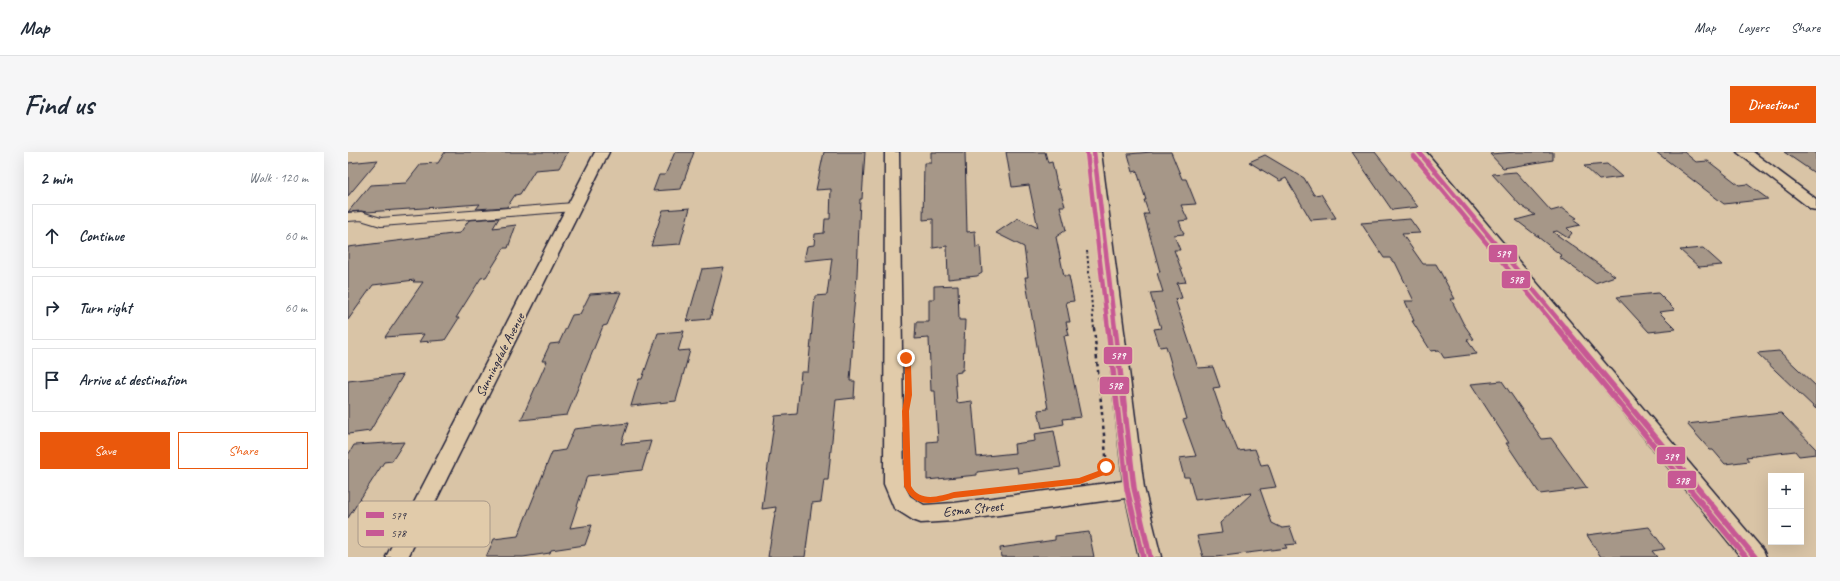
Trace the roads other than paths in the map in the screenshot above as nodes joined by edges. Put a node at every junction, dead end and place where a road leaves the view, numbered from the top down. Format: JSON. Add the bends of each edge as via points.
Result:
{"nodes":[{"id":1,"x":602,"y":152,"type":"edge"},
{"id":2,"x":892,"y":152,"type":"edge"},
{"id":3,"x":1094,"y":152,"type":"edge"},
{"id":4,"x":1419,"y":152,"type":"edge"},
{"id":5,"x":1744,"y":152,"type":"edge"},
{"id":6,"x":1816,"y":206,"type":"edge"},
{"id":7,"x":574,"y":207,"type":"junction"},
{"id":8,"x":348,"y":217,"type":"edge"},
{"id":9,"x":1134,"y":488,"type":"junction"},
{"id":10,"x":425,"y":501,"type":"edge"},
{"id":11,"x":402,"y":547,"type":"edge"},
{"id":12,"x":397,"y":557,"type":"edge"},
{"id":13,"x":1150,"y":557,"type":"edge"},
{"id":14,"x":1755,"y":557,"type":"edge"}],
"edges":[{"from":1,"to":7,"type":"street","name":"Sunningdale Avenue"},
{"from":2,"to":9,"type":"street","name":"Esma Street","via":[[894,484],[902,502],[921,514],[954,512]]},
{"from":3,"to":9,"type":"street"},
{"from":4,"to":14,"type":"street"},
{"from":5,"to":6,"type":"street"},
{"from":7,"to":8,"type":"lane","via":[[380,222],[361,216]]},
{"from":7,"to":10,"type":"street","name":"Sunningdale Avenue"},
{"from":9,"to":13,"type":"street"},
{"from":11,"to":12,"type":"street","name":"Sunningdale Avenue"}]}
